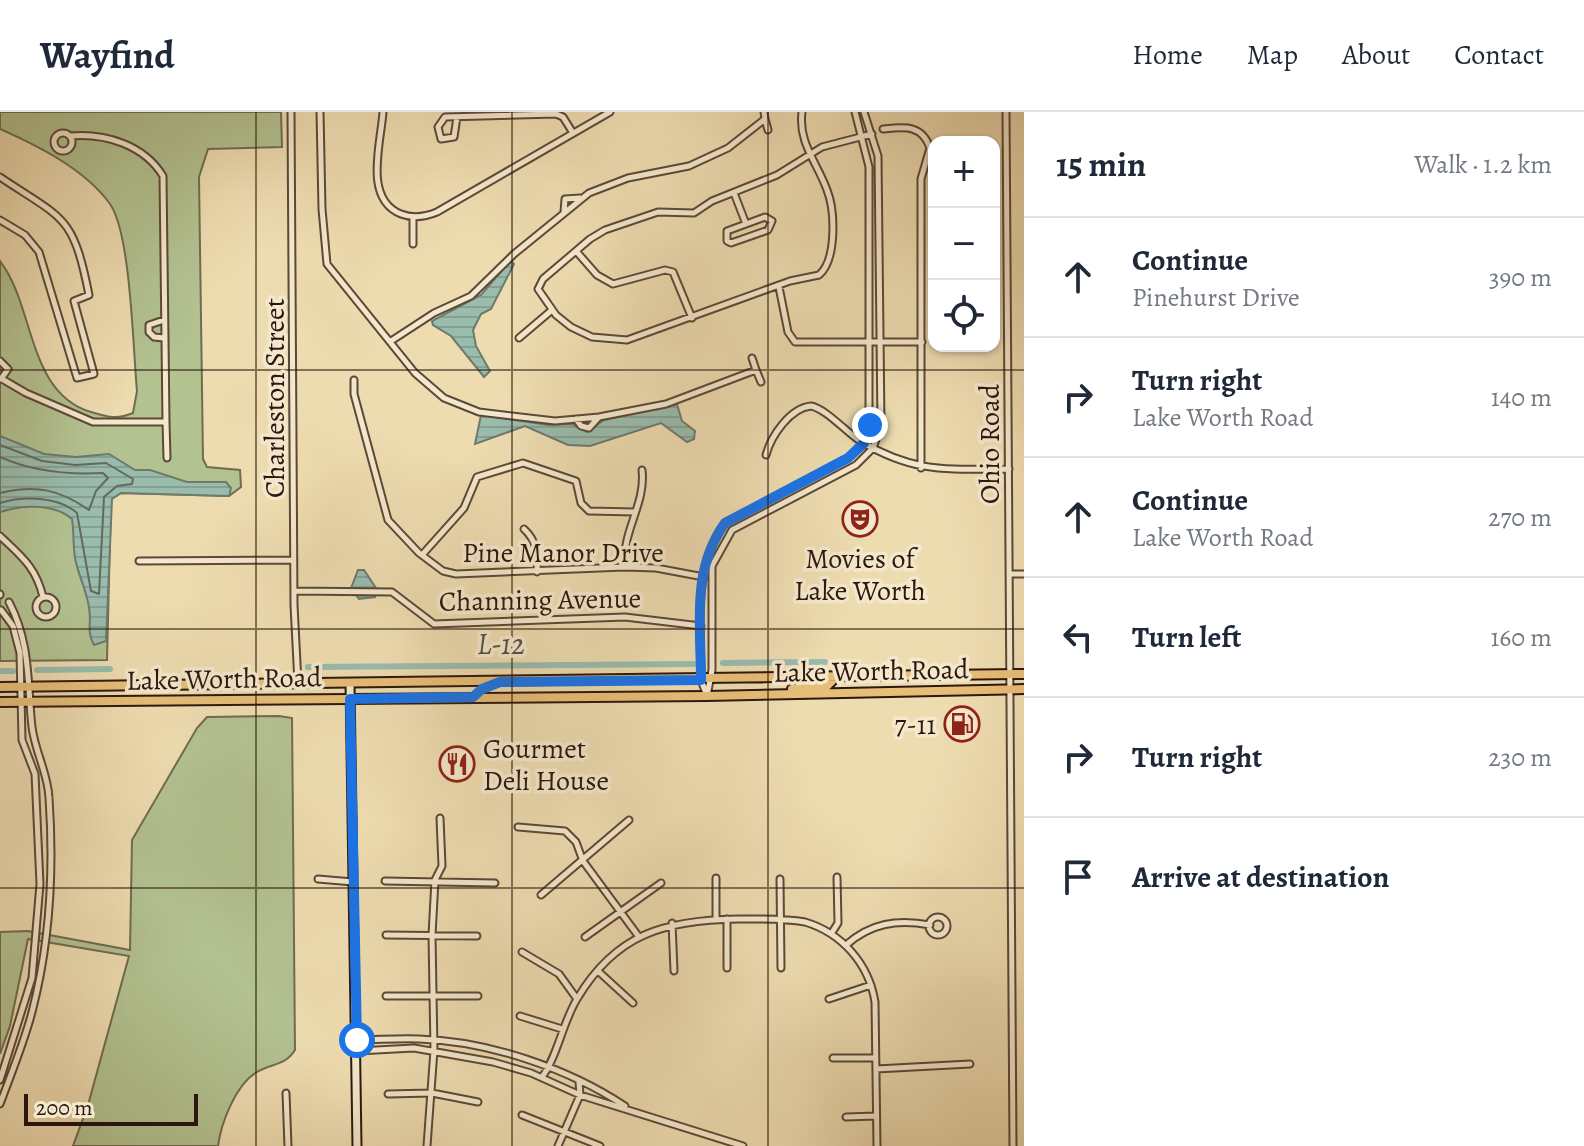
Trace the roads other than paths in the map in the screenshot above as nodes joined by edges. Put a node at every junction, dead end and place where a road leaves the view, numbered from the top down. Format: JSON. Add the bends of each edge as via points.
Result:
{"nodes":[{"id":1,"x":291,"y":112,"type":"edge"},
{"id":2,"x":320,"y":112,"type":"edge"},
{"id":3,"x":383,"y":112,"type":"edge"},
{"id":4,"x":610,"y":112,"type":"edge"},
{"id":5,"x":802,"y":112,"type":"edge"},
{"id":6,"x":855,"y":112,"type":"edge"},
{"id":7,"x":864,"y":112,"type":"edge"},
{"id":8,"x":1006,"y":112,"type":"edge"},
{"id":9,"x":764,"y":115,"type":"edge"},
{"id":10,"x":457,"y":117,"type":"junction"},
{"id":11,"x":883,"y":129,"type":"dead end"},
{"id":12,"x":768,"y":130,"type":"dead end"},
{"id":13,"x":573,"y":133,"type":"junction"},
{"id":14,"x":872,"y":134,"type":"junction"},
{"id":15,"x":70,"y":136,"type":"dead end"},
{"id":16,"x":864,"y":136,"type":"junction"},
{"id":17,"x":810,"y":155,"type":"junction"},
{"id":18,"x":0,"y":177,"type":"edge"},
{"id":19,"x":734,"y":193,"type":"junction"},
{"id":20,"x":413,"y":217,"type":"junction"},
{"id":21,"x":0,"y":220,"type":"edge"},
{"id":22,"x":746,"y":224,"type":"junction"},
{"id":23,"x":413,"y":244,"type":"dead end"},
{"id":24,"x":576,"y":251,"type":"junction"},
{"id":25,"x":779,"y":287,"type":"junction"},
{"id":26,"x":552,"y":310,"type":"junction"},
{"id":27,"x":692,"y":318,"type":"junction"},
{"id":28,"x":164,"y":320,"type":"junction"},
{"id":29,"x":164,"y":338,"type":"junction"},
{"id":30,"x":519,"y":338,"type":"dead end"},
{"id":31,"x":391,"y":341,"type":"junction"},
{"id":32,"x":872,"y":342,"type":"junction"},
{"id":33,"x":881,"y":342,"type":"junction"},
{"id":34,"x":922,"y":342,"type":"junction"},
{"id":35,"x":752,"y":358,"type":"dead end"},
{"id":36,"x":0,"y":361,"type":"edge"},
{"id":37,"x":756,"y":370,"type":"junction"},
{"id":38,"x":8,"y":372,"type":"junction"},
{"id":39,"x":1,"y":379,"type":"edge"},
{"id":40,"x":354,"y":380,"type":"dead end"},
{"id":41,"x":761,"y":382,"type":"dead end"},
{"id":42,"x":15,"y":385,"type":"junction"},
{"id":43,"x":166,"y":422,"type":"junction"},
{"id":44,"x":864,"y":443,"type":"junction"},
{"id":45,"x":873,"y":448,"type":"junction"},
{"id":46,"x":766,"y":455,"type":"dead end"},
{"id":47,"x":167,"y":458,"type":"dead end"},
{"id":48,"x":921,"y":468,"type":"junction"},
{"id":49,"x":1010,"y":469,"type":"junction"},
{"id":50,"x":642,"y":470,"type":"dead end"},
{"id":51,"x":635,"y":512,"type":"junction"},
{"id":52,"x":524,"y":529,"type":"dead end"},
{"id":53,"x":0,"y":536,"type":"edge"},
{"id":54,"x":422,"y":555,"type":"junction"},
{"id":55,"x":294,"y":560,"type":"junction"},
{"id":56,"x":139,"y":561,"type":"dead end"},
{"id":57,"x":624,"y":567,"type":"junction"},
{"id":58,"x":537,"y":572,"type":"junction"},
{"id":59,"x":1010,"y":574,"type":"junction"},
{"id":60,"x":1024,"y":574,"type":"edge"},
{"id":61,"x":702,"y":576,"type":"junction"},
{"id":62,"x":712,"y":578,"type":"junction"},
{"id":63,"x":294,"y":591,"type":"junction"},
{"id":64,"x":43,"y":597,"type":"junction"},
{"id":65,"x":9,"y":602,"type":"dead end"},
{"id":66,"x":2,"y":613,"type":"edge"},
{"id":67,"x":701,"y":626,"type":"junction"},
{"id":68,"x":24,"y":633,"type":"junction"},
{"id":69,"x":16,"y":636,"type":"junction"},
{"id":70,"x":1024,"y":674,"type":"edge"},
{"id":71,"x":835,"y":678,"type":"junction"},
{"id":72,"x":701,"y":680,"type":"junction"},
{"id":73,"x":712,"y":680,"type":"junction"},
{"id":74,"x":1010,"y":681,"type":"junction"},
{"id":75,"x":500,"y":682,"type":"junction"},
{"id":76,"x":350,"y":683,"type":"junction"},
{"id":77,"x":298,"y":684,"type":"junction"},
{"id":78,"x":26,"y":686,"type":"junction"},
{"id":79,"x":0,"y":687,"type":"edge"},
{"id":80,"x":1024,"y":689,"type":"edge"},
{"id":81,"x":748,"y":695,"type":"junction"},
{"id":82,"x":707,"y":696,"type":"junction"},
{"id":83,"x":473,"y":697,"type":"junction"},
{"id":84,"x":350,"y":699,"type":"junction"},
{"id":85,"x":0,"y":702,"type":"edge"},
{"id":86,"x":26,"y":702,"type":"junction"},
{"id":87,"x":440,"y":818,"type":"dead end"},
{"id":88,"x":629,"y":820,"type":"dead end"},
{"id":89,"x":518,"y":827,"type":"dead end"},
{"id":90,"x":583,"y":861,"type":"junction"},
{"id":91,"x":837,"y":877,"type":"dead end"},
{"id":92,"x":716,"y":878,"type":"dead end"},
{"id":93,"x":318,"y":879,"type":"dead end"},
{"id":94,"x":780,"y":879,"type":"dead end"},
{"id":95,"x":435,"y":880,"type":"junction"},
{"id":96,"x":385,"y":881,"type":"dead end"},
{"id":97,"x":354,"y":882,"type":"junction"},
{"id":98,"x":495,"y":883,"type":"dead end"},
{"id":99,"x":661,"y":883,"type":"dead end"},
{"id":100,"x":541,"y":895,"type":"dead end"},
{"id":101,"x":619,"y":912,"type":"junction"},
{"id":102,"x":716,"y":919,"type":"junction"},
{"id":103,"x":727,"y":919,"type":"junction"},
{"id":104,"x":781,"y":920,"type":"junction"},
{"id":105,"x":672,"y":923,"type":"junction"},
{"id":106,"x":930,"y":925,"type":"dead end"},
{"id":107,"x":831,"y":934,"type":"junction"},
{"id":108,"x":386,"y":935,"type":"dead end"},
{"id":109,"x":432,"y":935,"type":"junction"},
{"id":110,"x":477,"y":936,"type":"dead end"},
{"id":111,"x":585,"y":937,"type":"dead end"},
{"id":112,"x":639,"y":937,"type":"junction"},
{"id":113,"x":846,"y":945,"type":"junction"},
{"id":114,"x":522,"y":952,"type":"dead end"},
{"id":115,"x":727,"y":968,"type":"dead end"},
{"id":116,"x":781,"y":968,"type":"dead end"},
{"id":117,"x":598,"y":971,"type":"junction"},
{"id":118,"x":674,"y":971,"type":"dead end"},
{"id":119,"x":871,"y":985,"type":"junction"},
{"id":120,"x":431,"y":995,"type":"junction"},
{"id":121,"x":386,"y":996,"type":"dead end"},
{"id":122,"x":478,"y":996,"type":"dead end"},
{"id":123,"x":577,"y":999,"type":"junction"},
{"id":124,"x":829,"y":999,"type":"dead end"},
{"id":125,"x":633,"y":1003,"type":"dead end"},
{"id":126,"x":520,"y":1016,"type":"dead end"},
{"id":127,"x":562,"y":1029,"type":"junction"},
{"id":128,"x":357,"y":1040,"type":"junction"},
{"id":129,"x":432,"y":1040,"type":"junction"},
{"id":130,"x":434,"y":1050,"type":"junction"},
{"id":131,"x":357,"y":1051,"type":"junction"},
{"id":132,"x":833,"y":1058,"type":"dead end"},
{"id":133,"x":875,"y":1058,"type":"junction"},
{"id":134,"x":970,"y":1064,"type":"dead end"},
{"id":135,"x":548,"y":1069,"type":"junction"},
{"id":136,"x":876,"y":1069,"type":"junction"},
{"id":137,"x":542,"y":1077,"type":"junction"},
{"id":138,"x":0,"y":1080,"type":"edge"},
{"id":139,"x":579,"y":1082,"type":"junction"},
{"id":140,"x":286,"y":1093,"type":"dead end"},
{"id":141,"x":432,"y":1093,"type":"junction"},
{"id":142,"x":388,"y":1094,"type":"dead end"},
{"id":143,"x":580,"y":1095,"type":"junction"},
{"id":144,"x":478,"y":1102,"type":"dead end"},
{"id":145,"x":0,"y":1104,"type":"edge"},
{"id":146,"x":629,"y":1108,"type":"junction"},
{"id":147,"x":522,"y":1115,"type":"dead end"},
{"id":148,"x":876,"y":1116,"type":"junction"},
{"id":149,"x":846,"y":1117,"type":"dead end"},
{"id":150,"x":564,"y":1131,"type":"junction"},
{"id":151,"x":288,"y":1146,"type":"edge"},
{"id":152,"x":357,"y":1146,"type":"edge"},
{"id":153,"x":427,"y":1146,"type":"edge"},
{"id":154,"x":558,"y":1146,"type":"edge"},
{"id":155,"x":600,"y":1146,"type":"edge"},
{"id":156,"x":743,"y":1146,"type":"edge"},
{"id":157,"x":877,"y":1146,"type":"edge"},
{"id":158,"x":1013,"y":1146,"type":"edge"}],
"edges":[{"from":1,"to":55,"type":"street","name":"Charleston Street"},
{"from":2,"to":31,"type":"street","via":[[327,264]]},
{"from":3,"to":20,"type":"street","via":[[379,190],[392,209]]},
{"from":4,"to":13,"type":"street"},
{"from":5,"to":17,"type":"street","via":[[801,132]]},
{"from":6,"to":16,"type":"street"},
{"from":7,"to":14,"type":"street"},
{"from":8,"to":49,"type":"street","name":"Ohio Road"},
{"from":9,"to":12,"type":"street"},
{"from":9,"to":31,"type":"street","via":[[728,148],[689,166],[628,178],[581,198],[471,296]]},
{"from":10,"to":10,"type":"street","via":[[439,123],[441,139],[454,137]]},
{"from":10,"to":13,"type":"street","via":[[556,114]]},
{"from":11,"to":34,"type":"street","via":[[905,127],[921,133],[931,152],[921,179]]},
{"from":13,"to":20,"type":"street","via":[[437,212]]},
{"from":14,"to":16,"type":"street"},
{"from":14,"to":33,"type":"street","via":[[878,156]]},
{"from":15,"to":28,"type":"street","via":[[139,149],[163,176]]},
{"from":16,"to":17,"type":"street"},
{"from":16,"to":32,"type":"street"},
{"from":17,"to":19,"type":"street"},
{"from":17,"to":25,"type":"street","via":[[830,197],[830,259],[815,277]]},
{"from":18,"to":21,"type":"street","via":[[55,211],[73,234],[89,295],[74,301],[94,374],[77,378],[35,245]]},
{"from":19,"to":22,"type":"street"},
{"from":19,"to":24,"type":"street","via":[[694,213],[666,211],[641,217],[597,234]]},
{"from":20,"to":23,"type":"street"},
{"from":22,"to":22,"type":"street","via":[[765,217],[772,221],[768,230],[727,241],[727,231]]},
{"from":24,"to":26,"type":"street","via":[[538,289]]},
{"from":24,"to":27,"type":"street","via":[[609,283],[673,272]]},
{"from":25,"to":27,"type":"street"},
{"from":25,"to":32,"type":"street","via":[[795,342]]},
{"from":26,"to":27,"type":"street","via":[[586,335],[616,340],[638,338]]},
{"from":26,"to":30,"type":"street"},
{"from":28,"to":29,"type":"street"},
{"from":28,"to":29,"type":"street","via":[[149,325],[149,332]]},
{"from":29,"to":43,"type":"street"},
{"from":31,"to":37,"type":"street","via":[[433,391],[461,407],[555,421],[666,404]]},
{"from":32,"to":33,"type":"street"},
{"from":32,"to":44,"type":"street","via":[[871,415]]},
{"from":33,"to":34,"type":"street"},
{"from":33,"to":45,"type":"street","via":[[881,425]]},
{"from":34,"to":48,"type":"street"},
{"from":35,"to":37,"type":"street"},
{"from":36,"to":38,"type":"street"},
{"from":37,"to":41,"type":"street"},
{"from":38,"to":39,"type":"street"},
{"from":38,"to":42,"type":"street"},
{"from":39,"to":42,"type":"street"},
{"from":40,"to":54,"type":"street","name":"Pine Manor Drive","via":[[388,520]]},
{"from":42,"to":43,"type":"street","via":[[93,422]]},
{"from":43,"to":47,"type":"street"},
{"from":44,"to":45,"type":"street"},
{"from":44,"to":46,"type":"street","via":[[819,408],[807,406],[793,414]]},
{"from":44,"to":61,"type":"street","via":[[848,458],[725,523],[704,558]]},
{"from":45,"to":48,"type":"street"},
{"from":45,"to":62,"type":"street","via":[[856,465],[732,530],[717,552]]},
{"from":48,"to":49,"type":"street"},
{"from":49,"to":59,"type":"street","name":"Ohio Road"},
{"from":50,"to":51,"type":"street"},
{"from":51,"to":54,"type":"street","via":[[589,511],[581,503],[576,481],[519,463],[477,477],[467,505]]},
{"from":51,"to":57,"type":"street","via":[[626,534]]},
{"from":52,"to":58,"type":"street","via":[[533,537]]},
{"from":53,"to":64,"type":"street","via":[[29,561]]},
{"from":54,"to":58,"type":"street","name":"Pine Manor Drive","via":[[456,574]]},
{"from":55,"to":56,"type":"street"},
{"from":55,"to":63,"type":"street","name":"Charleston Street"},
{"from":57,"to":58,"type":"street","name":"Pine Manor Drive"},
{"from":57,"to":61,"type":"street","name":"Pine Manor Drive"},
{"from":59,"to":60,"type":"street"},
{"from":59,"to":74,"type":"street","name":"Ohio Road"},
{"from":61,"to":62,"type":"street","name":"Pine Manor Drive"},
{"from":61,"to":67,"type":"street"},
{"from":62,"to":73,"type":"street"},
{"from":63,"to":67,"type":"street","name":"Channing Avenue","via":[[392,592],[434,624],[625,617]]},
{"from":63,"to":77,"type":"street","name":"Charleston Street"},
{"from":64,"to":64,"type":"street","via":[[36,608],[48,617],[56,604]]},
{"from":65,"to":68,"type":"street"},
{"from":66,"to":69,"type":"street"},
{"from":67,"to":72,"type":"street"},
{"from":68,"to":69,"type":"street"},
{"from":68,"to":78,"type":"street"},
{"from":69,"to":78,"type":"street"},
{"from":70,"to":74,"type":"main road","name":"Lake Worth Road"},
{"from":71,"to":73,"type":"main road","name":"Lake Worth Road"},
{"from":71,"to":74,"type":"main road","name":"Lake Worth Road"},
{"from":71,"to":81,"type":"main road","via":[[826,687]]},
{"from":72,"to":73,"type":"main road","name":"Lake Worth Road"},
{"from":72,"to":75,"type":"main road","name":"Lake Worth Road"},
{"from":72,"to":82,"type":"street"},
{"from":73,"to":82,"type":"street"},
{"from":74,"to":80,"type":"main road","name":"Lake Worth Road"},
{"from":74,"to":81,"type":"main road","name":"Lake Worth Road"},
{"from":74,"to":158,"type":"street","name":"Ohio Road"},
{"from":75,"to":76,"type":"main road","name":"Lake Worth Road"},
{"from":75,"to":83,"type":"main road"},
{"from":76,"to":77,"type":"main road","name":"Lake Worth Road"},
{"from":76,"to":84,"type":"street"},
{"from":77,"to":78,"type":"main road","name":"Lake Worth Road"},
{"from":78,"to":79,"type":"main road","name":"Lake Worth Road"},
{"from":78,"to":86,"type":"street"},
{"from":81,"to":82,"type":"main road","name":"Lake Worth Road"},
{"from":82,"to":83,"type":"main road","name":"Lake Worth Road"},
{"from":83,"to":84,"type":"main road","name":"Lake Worth Road"},
{"from":84,"to":86,"type":"main road","name":"Lake Worth Road"},
{"from":84,"to":97,"type":"street"},
{"from":85,"to":86,"type":"main road","name":"Lake Worth Road"},
{"from":86,"to":138,"type":"street","via":[[22,740],[35,774],[38,926],[26,1005]]},
{"from":86,"to":145,"type":"street","via":[[49,798],[49,929],[32,1015]]},
{"from":87,"to":95,"type":"street","via":[[442,866]]},
{"from":88,"to":90,"type":"street"},
{"from":89,"to":90,"type":"street","via":[[565,831]]},
{"from":90,"to":100,"type":"street"},
{"from":90,"to":101,"type":"street"},
{"from":91,"to":107,"type":"street","via":[[838,923]]},
{"from":92,"to":102,"type":"street"},
{"from":93,"to":97,"type":"street"},
{"from":94,"to":104,"type":"street"},
{"from":95,"to":96,"type":"street"},
{"from":95,"to":98,"type":"street"},
{"from":95,"to":109,"type":"street"},
{"from":97,"to":128,"type":"street"},
{"from":99,"to":101,"type":"street"},
{"from":101,"to":111,"type":"street"},
{"from":101,"to":112,"type":"street"},
{"from":102,"to":103,"type":"street"},
{"from":102,"to":105,"type":"street"},
{"from":103,"to":104,"type":"street"},
{"from":103,"to":115,"type":"street"},
{"from":104,"to":107,"type":"street","via":[[805,922]]},
{"from":104,"to":116,"type":"street"},
{"from":105,"to":112,"type":"street"},
{"from":105,"to":118,"type":"street"},
{"from":106,"to":113,"type":"street","via":[[884,923]]},
{"from":107,"to":113,"type":"street"},
{"from":108,"to":109,"type":"street"},
{"from":109,"to":110,"type":"street"},
{"from":109,"to":120,"type":"street"},
{"from":112,"to":117,"type":"street"},
{"from":113,"to":119,"type":"street"},
{"from":114,"to":123,"type":"street","via":[[559,974]]},
{"from":117,"to":123,"type":"street"},
{"from":117,"to":125,"type":"street"},
{"from":119,"to":124,"type":"street"},
{"from":119,"to":133,"type":"street"},
{"from":120,"to":121,"type":"street"},
{"from":120,"to":122,"type":"street"},
{"from":120,"to":129,"type":"street"},
{"from":123,"to":127,"type":"street"},
{"from":126,"to":127,"type":"street"},
{"from":127,"to":135,"type":"street"},
{"from":128,"to":129,"type":"street"},
{"from":128,"to":131,"type":"street"},
{"from":129,"to":130,"type":"street"},
{"from":129,"to":135,"type":"street","via":[[490,1049]]},
{"from":130,"to":131,"type":"street"},
{"from":130,"to":137,"type":"street"},
{"from":130,"to":141,"type":"street"},
{"from":131,"to":152,"type":"street"},
{"from":132,"to":133,"type":"street"},
{"from":133,"to":136,"type":"street"},
{"from":134,"to":136,"type":"street"},
{"from":135,"to":137,"type":"street"},
{"from":135,"to":139,"type":"street"},
{"from":136,"to":148,"type":"street"},
{"from":137,"to":143,"type":"street"},
{"from":139,"to":143,"type":"street"},
{"from":139,"to":146,"type":"street"},
{"from":140,"to":151,"type":"street"},
{"from":141,"to":142,"type":"street"},
{"from":141,"to":144,"type":"street"},
{"from":141,"to":153,"type":"street"},
{"from":143,"to":146,"type":"street"},
{"from":143,"to":150,"type":"street"},
{"from":146,"to":156,"type":"street"},
{"from":147,"to":150,"type":"street"},
{"from":148,"to":149,"type":"street"},
{"from":148,"to":157,"type":"street"},
{"from":150,"to":154,"type":"street"},
{"from":150,"to":155,"type":"street"}]}
